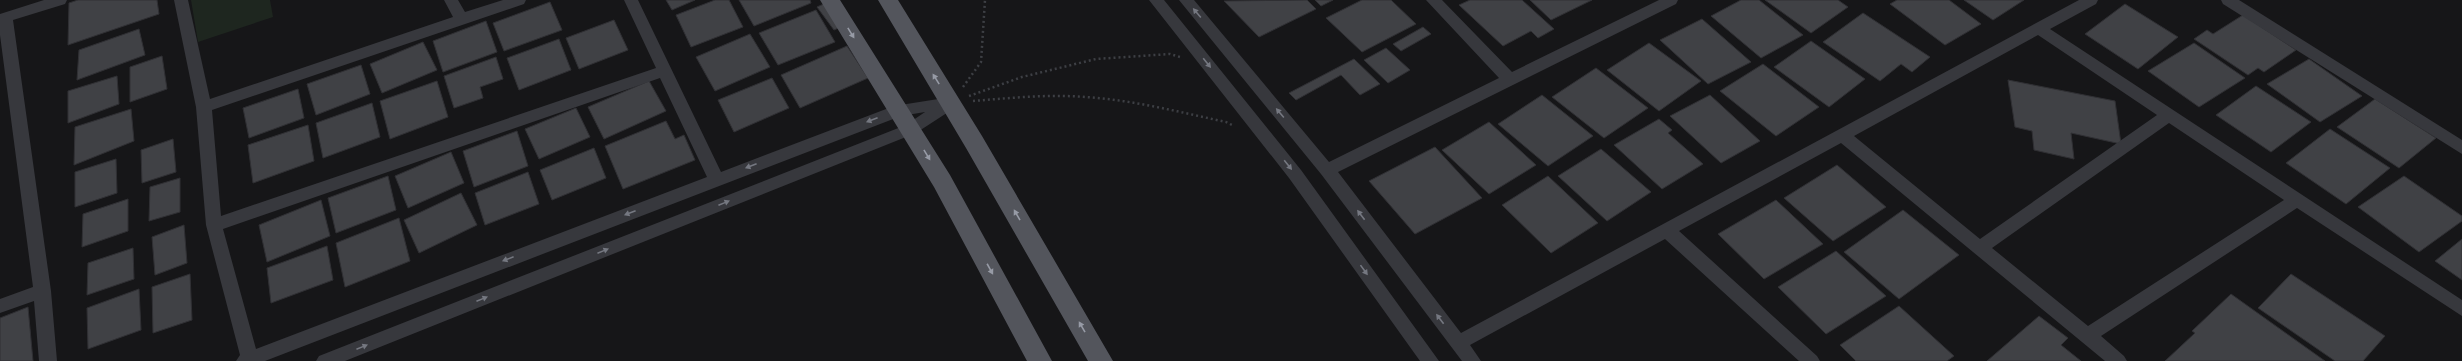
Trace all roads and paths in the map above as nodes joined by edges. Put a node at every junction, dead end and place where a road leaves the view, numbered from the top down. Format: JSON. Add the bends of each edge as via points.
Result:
{"nodes":[{"id":1,"x":60,"y":0,"type":"edge"},
{"id":2,"x":181,"y":0,"type":"edge"},
{"id":3,"x":452,"y":0,"type":"edge"},
{"id":4,"x":519,"y":0,"type":"edge"},
{"id":5,"x":631,"y":0,"type":"edge"},
{"id":6,"x":830,"y":0,"type":"edge"},
{"id":7,"x":888,"y":0,"type":"edge"},
{"id":8,"x":985,"y":0,"type":"edge"},
{"id":9,"x":1156,"y":0,"type":"edge"},
{"id":10,"x":1186,"y":0,"type":"edge"},
{"id":11,"x":1433,"y":0,"type":"edge"},
{"id":12,"x":1671,"y":0,"type":"edge"},
{"id":13,"x":2091,"y":0,"type":"edge"},
{"id":14,"x":2228,"y":0,"type":"edge"},
{"id":15,"x":2,"y":18,"type":"edge"},
{"id":16,"x":462,"y":19,"type":"junction"},
{"id":17,"x":2039,"y":29,"type":"junction"},
{"id":18,"x":1208,"y":64,"type":"junction"},
{"id":19,"x":666,"y":70,"type":"junction"},
{"id":20,"x":1510,"y":80,"type":"junction"},
{"id":21,"x":951,"y":103,"type":"junction"},
{"id":22,"x":204,"y":107,"type":"junction"},
{"id":23,"x":900,"y":110,"type":"junction"},
{"id":24,"x":2168,"y":115,"type":"junction"},
{"id":25,"x":1240,"y":128,"type":"dead end"},
{"id":26,"x":911,"y":129,"type":"junction"},
{"id":27,"x":1842,"y":135,"type":"junction"},
{"id":28,"x":2462,"y":148,"type":"edge"},
{"id":29,"x":1328,"y":170,"type":"junction"},
{"id":30,"x":716,"y":179,"type":"junction"},
{"id":31,"x":2297,"y":200,"type":"junction"},
{"id":32,"x":214,"y":225,"type":"junction"},
{"id":33,"x":1666,"y":230,"type":"junction"},
{"id":34,"x":1980,"y":248,"type":"junction"},
{"id":35,"x":42,"y":291,"type":"junction"},
{"id":36,"x":0,"y":306,"type":"edge"},
{"id":37,"x":2462,"y":309,"type":"edge"},
{"id":38,"x":2087,"y":336,"type":"junction"},
{"id":39,"x":1458,"y":343,"type":"junction"},
{"id":40,"x":248,"y":360,"type":"edge"},
{"id":41,"x":48,"y":361,"type":"edge"},
{"id":42,"x":325,"y":361,"type":"edge"},
{"id":43,"x":1040,"y":361,"type":"edge"},
{"id":44,"x":1101,"y":361,"type":"edge"},
{"id":45,"x":1430,"y":361,"type":"edge"},
{"id":46,"x":1472,"y":361,"type":"edge"},
{"id":47,"x":1811,"y":361,"type":"edge"},
{"id":48,"x":2118,"y":361,"type":"edge"}],
"edges":[{"from":1,"to":15,"type":"street"},
{"from":2,"to":22,"type":"street"},
{"from":3,"to":16,"type":"street"},
{"from":4,"to":16,"type":"street"},
{"from":5,"to":19,"type":"street"},
{"from":6,"to":23,"type":"main road","one_way":true},
{"from":21,"to":7,"type":"main road","one_way":true},
{"from":8,"to":21,"type":"path","via":[[981,62]]},
{"from":9,"to":18,"type":"street","one_way":true},
{"from":29,"to":10,"type":"street","one_way":true},
{"from":11,"to":20,"type":"street"},
{"from":12,"to":20,"type":"street"},
{"from":13,"to":17,"type":"street"},
{"from":14,"to":28,"type":"street"},
{"from":15,"to":35,"type":"street"},
{"from":16,"to":22,"type":"street"},
{"from":17,"to":24,"type":"street"},
{"from":17,"to":27,"type":"street"},
{"from":18,"to":21,"type":"path","via":[[1170,54],[1096,59],[1022,77]]},
{"from":18,"to":45,"type":"street","one_way":true,"via":[[1296,174]]},
{"from":19,"to":30,"type":"street"},
{"from":19,"to":32,"type":"street"},
{"from":20,"to":29,"type":"street"},
{"from":21,"to":23,"type":"street"},
{"from":21,"to":25,"type":"path","via":[[1044,95],[1100,98],[1152,106],[1226,122]]},
{"from":21,"to":26,"type":"street"},
{"from":44,"to":21,"type":"main road","one_way":true},
{"from":22,"to":32,"type":"street"},
{"from":23,"to":26,"type":"main road"},
{"from":23,"to":30,"type":"street","one_way":true},
{"from":24,"to":31,"type":"street"},
{"from":24,"to":34,"type":"street"},
{"from":42,"to":26,"type":"street","one_way":true},
{"from":26,"to":43,"type":"main road","one_way":true},
{"from":27,"to":33,"type":"street"},
{"from":27,"to":34,"type":"street"},
{"from":39,"to":29,"type":"street","one_way":true},
{"from":30,"to":40,"type":"street","one_way":true},
{"from":31,"to":37,"type":"street"},
{"from":31,"to":38,"type":"street"},
{"from":32,"to":40,"type":"street"},
{"from":33,"to":39,"type":"street"},
{"from":33,"to":47,"type":"street"},
{"from":34,"to":38,"type":"street"},
{"from":35,"to":36,"type":"street"},
{"from":35,"to":41,"type":"street"},
{"from":38,"to":48,"type":"street"},
{"from":39,"to":46,"type":"street"}]}
